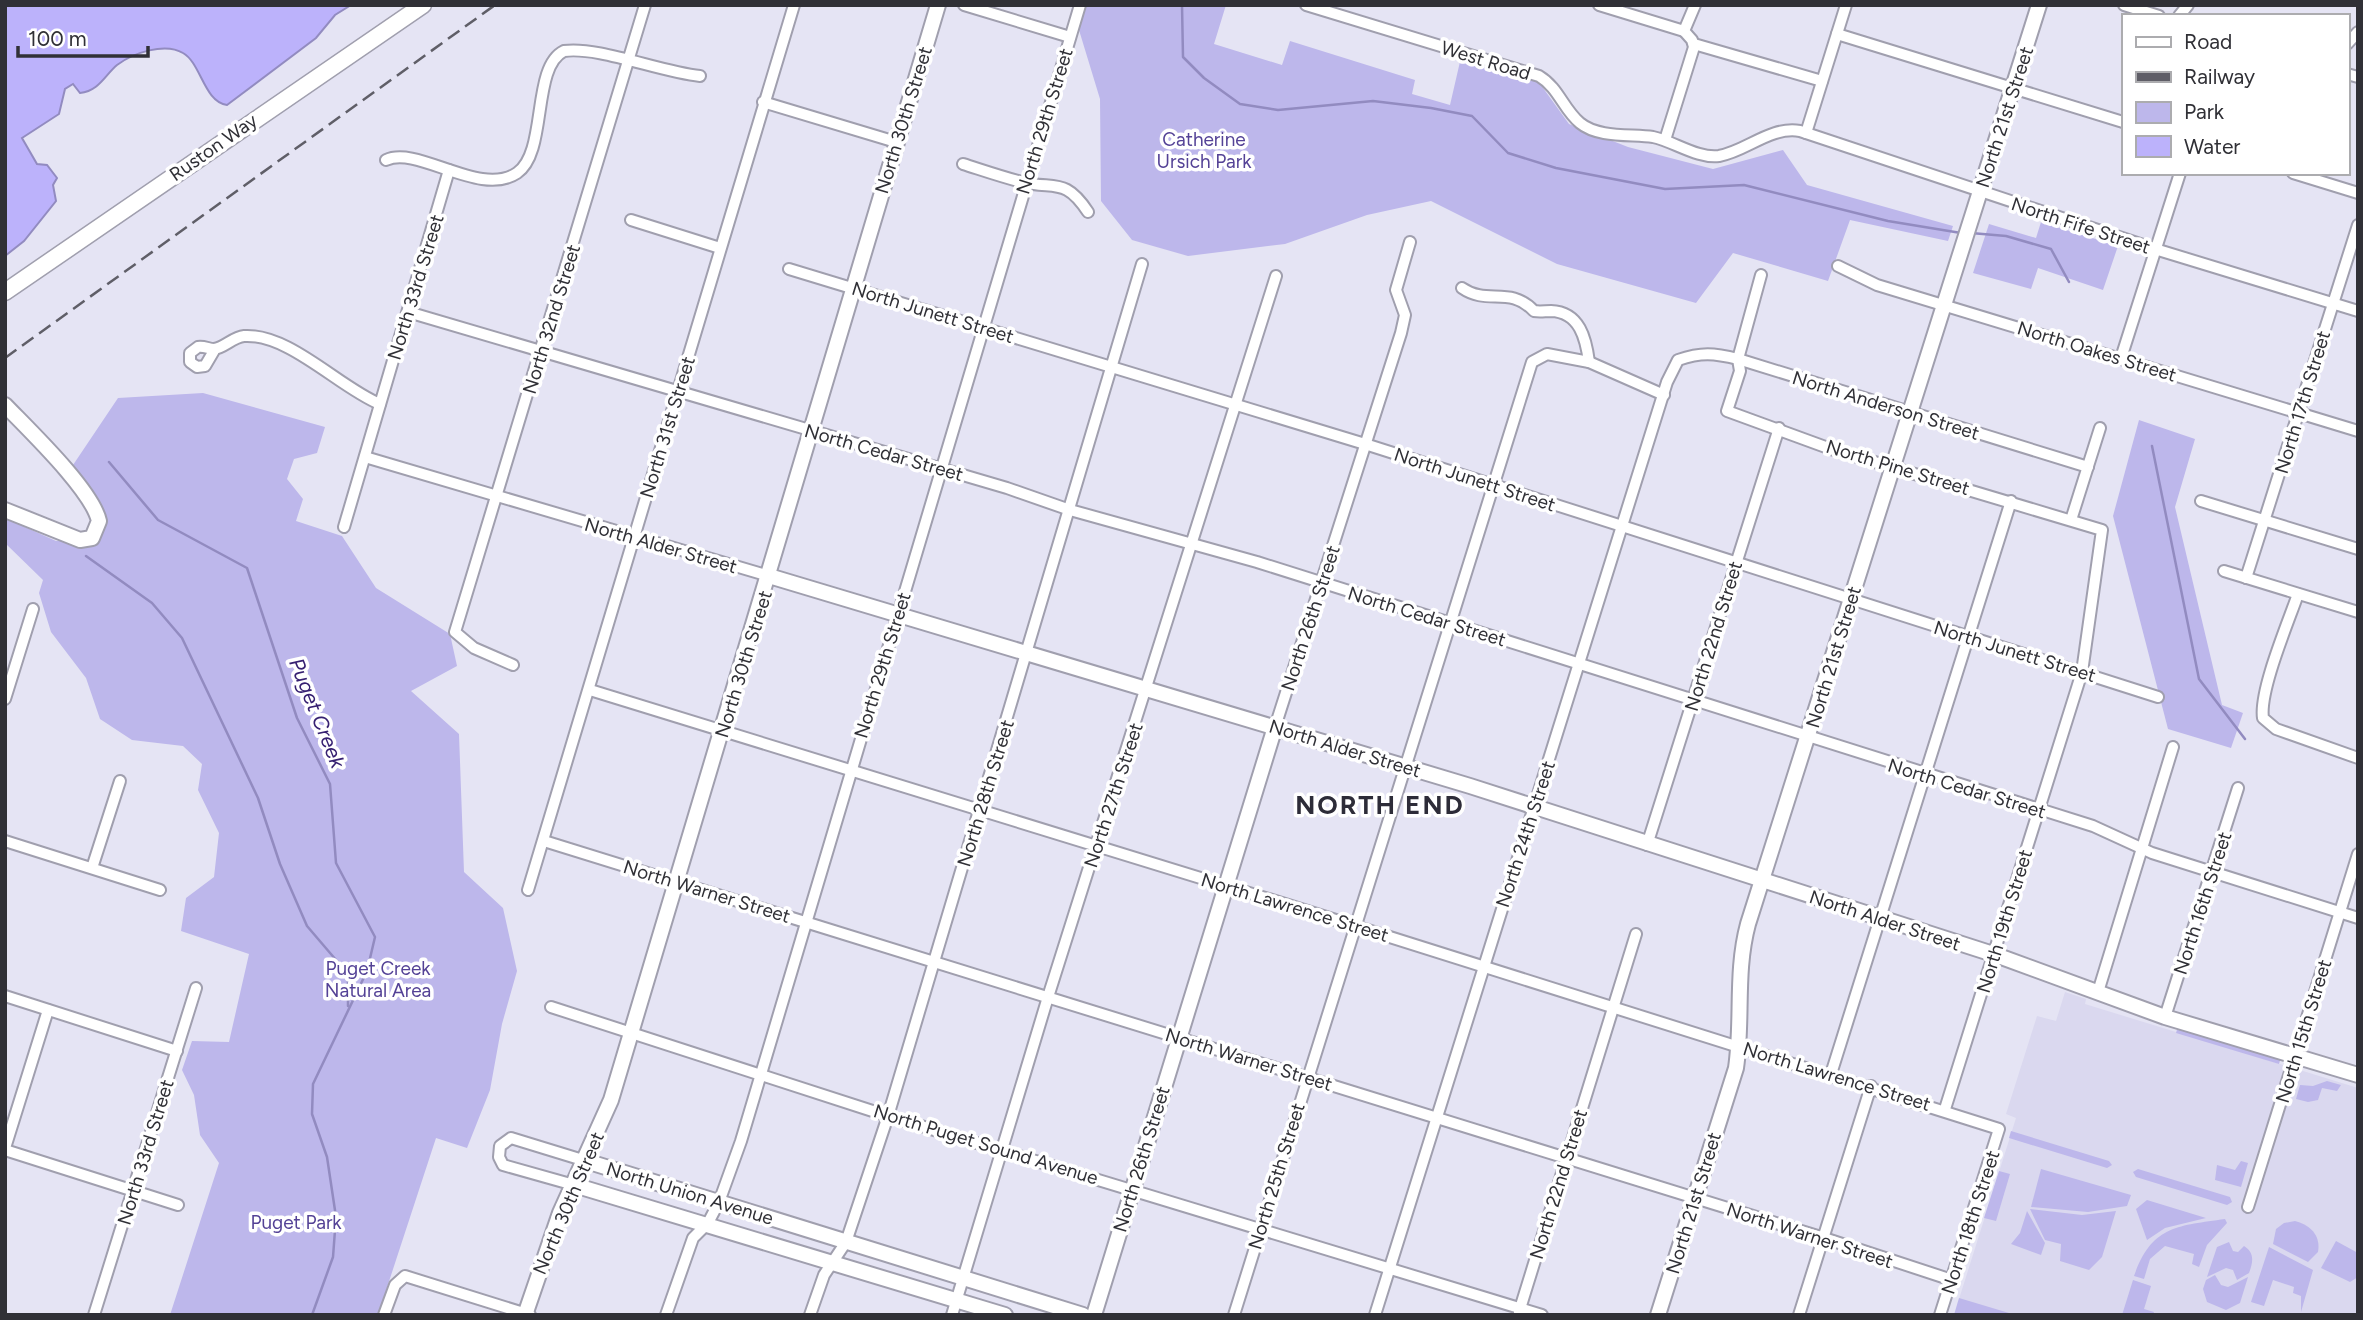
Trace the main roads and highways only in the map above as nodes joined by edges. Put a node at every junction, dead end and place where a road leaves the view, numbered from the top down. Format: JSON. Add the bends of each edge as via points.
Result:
{"nodes":[{"id":1,"x":423,"y":5,"type":"edge"},
{"id":2,"x":5,"y":292,"type":"edge"}],
"edges":[{"from":1,"to":2,"type":"main road","name":"Ruston Way"}]}
